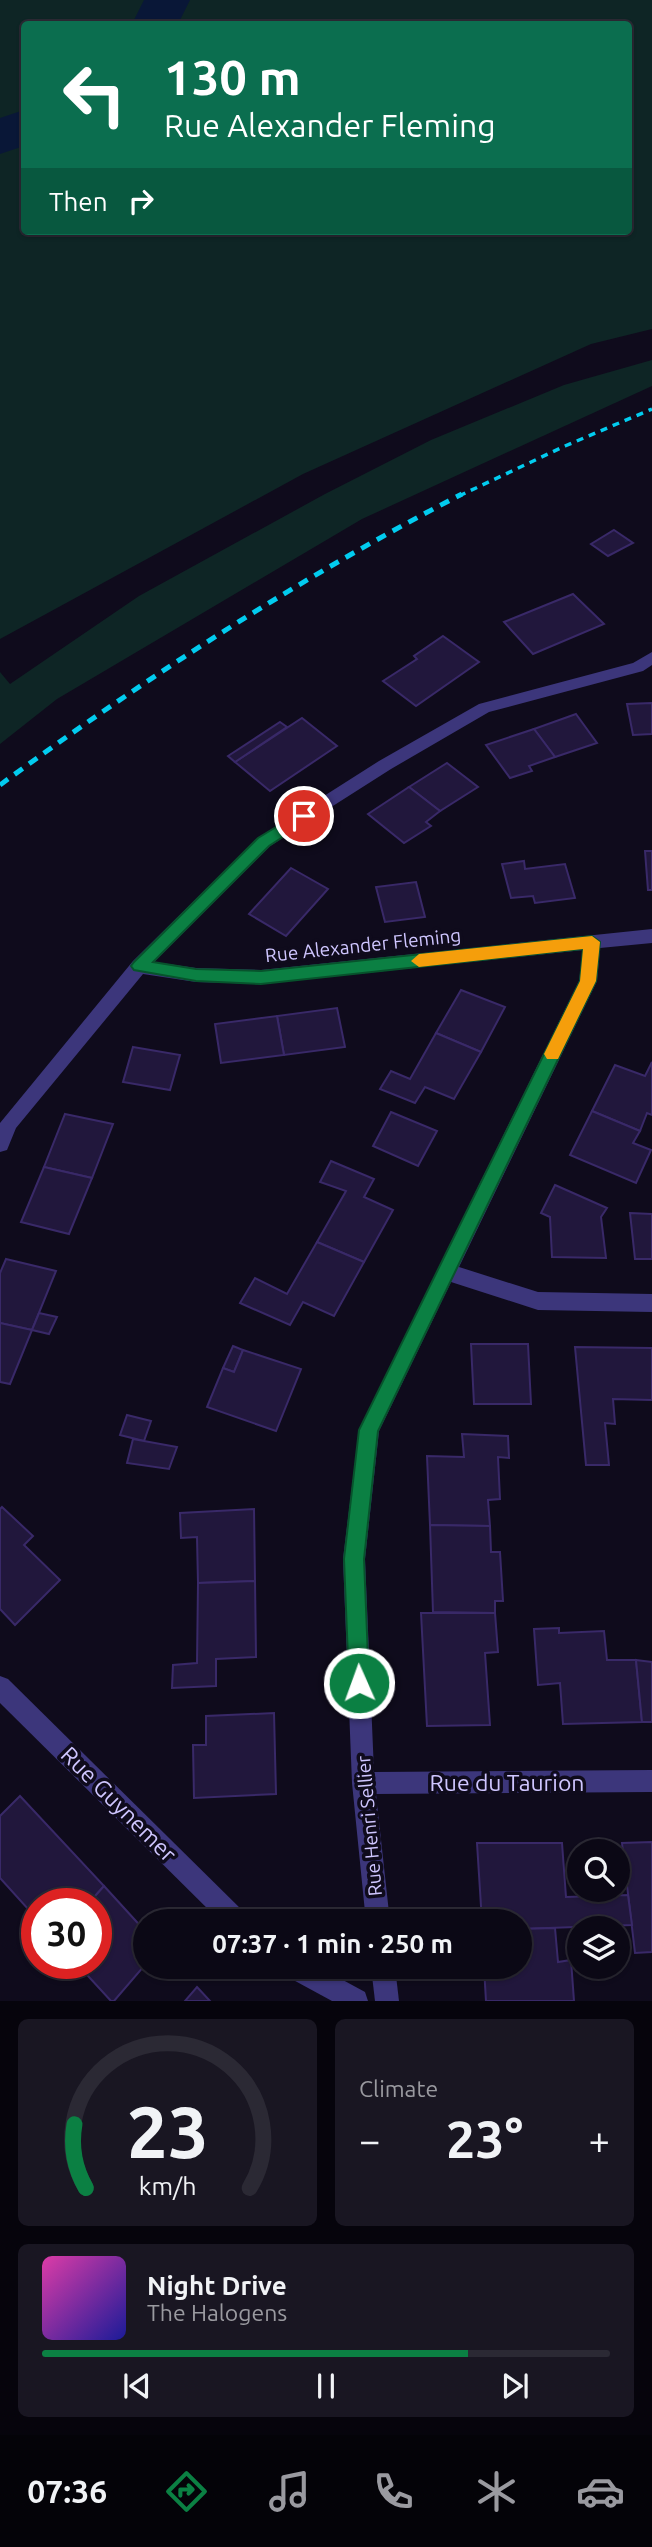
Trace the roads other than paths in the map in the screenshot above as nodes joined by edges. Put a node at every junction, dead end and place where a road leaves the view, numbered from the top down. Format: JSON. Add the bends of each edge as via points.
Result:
{"nodes":[{"id":1,"x":647,"y":664,"type":"edge"},
{"id":2,"x":652,"y":936,"type":"edge"},
{"id":3,"x":592,"y":942,"type":"junction"},
{"id":4,"x":139,"y":966,"type":"junction"},
{"id":5,"x":0,"y":1144,"type":"edge"},
{"id":6,"x":445,"y":1271,"type":"junction"},
{"id":7,"x":652,"y":1303,"type":"edge"},
{"id":8,"x":0,"y":1687,"type":"edge"},
{"id":9,"x":652,"y":1781,"type":"edge"},
{"id":10,"x":363,"y":1783,"type":"junction"},
{"id":11,"x":225,"y":1909,"type":"edge"},
{"id":12,"x":377,"y":1909,"type":"edge"},
{"id":13,"x":317,"y":1979,"type":"edge"},
{"id":14,"x":384,"y":1979,"type":"edge"},
{"id":15,"x":356,"y":2001,"type":"edge"},
{"id":16,"x":387,"y":2001,"type":"edge"}],
"edges":[{"from":1,"to":4,"type":"street","via":[[484,708],[385,765],[264,842]]},
{"from":2,"to":3,"type":"street","name":"Rue Alexander Fleming"},
{"from":3,"to":4,"type":"street","name":"Rue Alexander Fleming","via":[[261,977],[196,975]]},
{"from":3,"to":6,"type":"street","name":"Rue Henri Sellier","via":[[588,981]]},
{"from":4,"to":5,"type":"street","via":[[9,1123]]},
{"from":6,"to":7,"type":"street","via":[[538,1301]]},
{"from":6,"to":10,"type":"street","name":"Rue Henri Sellier","via":[[369,1430],[354,1559]]},
{"from":8,"to":11,"type":"street","name":"Rue Guynemer"},
{"from":9,"to":10,"type":"street","name":"Rue du Taurion"},
{"from":10,"to":12,"type":"street","name":"Rue Henri Sellier"},
{"from":13,"to":15,"type":"street"},
{"from":14,"to":16,"type":"street"}]}
